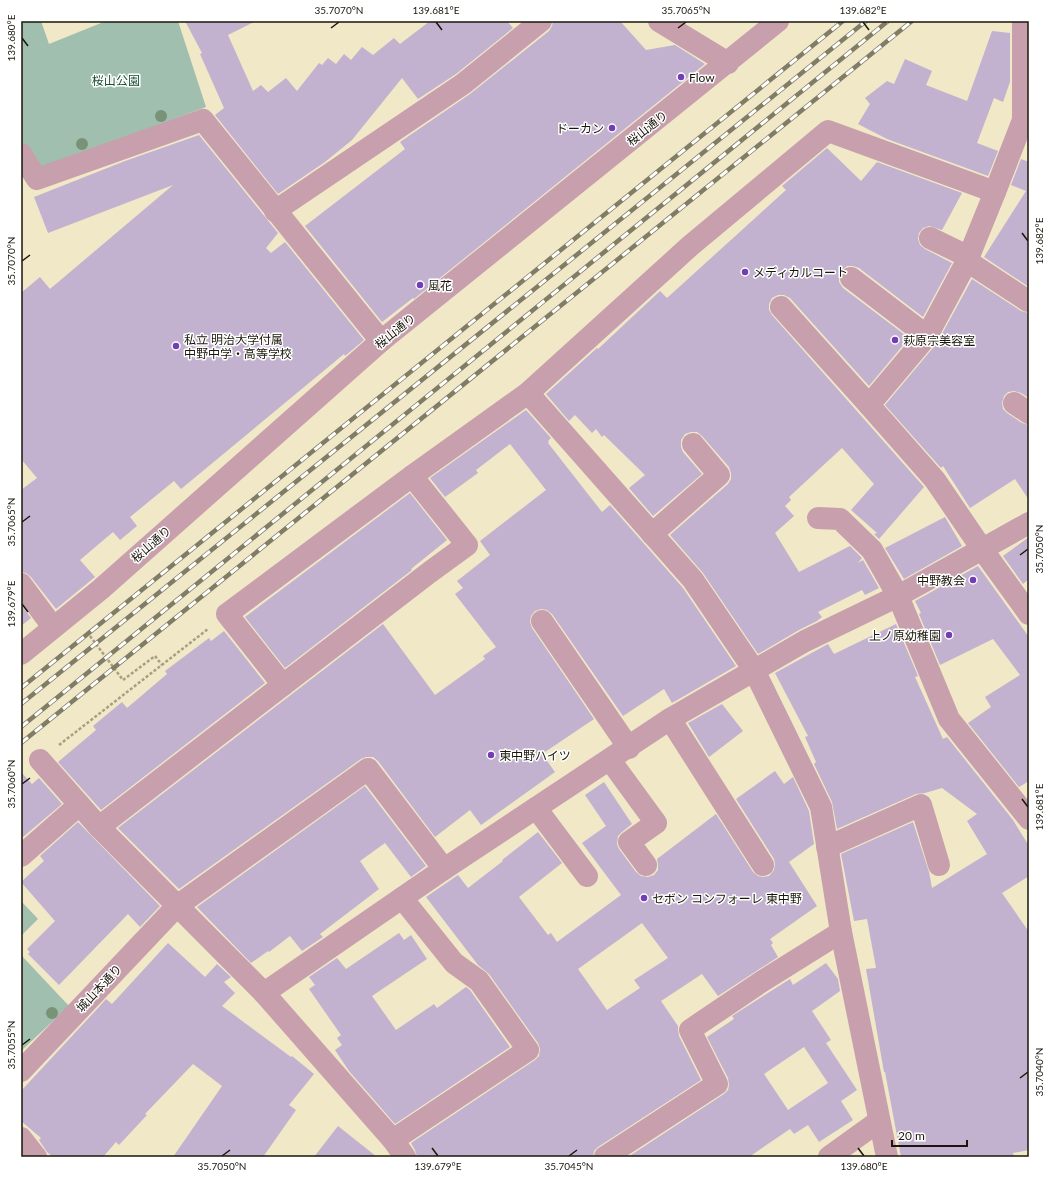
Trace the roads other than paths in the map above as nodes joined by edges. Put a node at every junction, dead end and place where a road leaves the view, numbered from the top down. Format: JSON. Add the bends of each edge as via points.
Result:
{"nodes":[{"id":1,"x":541,"y":21,"type":"edge"},
{"id":2,"x":778,"y":21,"type":"edge"},
{"id":3,"x":1023,"y":21,"type":"edge"},
{"id":4,"x":664,"y":22,"type":"edge"},
{"id":5,"x":728,"y":63,"type":"junction"},
{"id":6,"x":1026,"y":122,"type":"edge"},
{"id":7,"x":21,"y":154,"type":"edge"},
{"id":8,"x":995,"y":192,"type":"junction"},
{"id":9,"x":275,"y":211,"type":"junction"},
{"id":10,"x":930,"y":238,"type":"dead end"},
{"id":11,"x":968,"y":259,"type":"junction"},
{"id":12,"x":851,"y":278,"type":"dead end"},
{"id":13,"x":1028,"y":302,"type":"dead end"},
{"id":14,"x":781,"y":307,"type":"dead end"},
{"id":15,"x":927,"y":336,"type":"junction"},
{"id":16,"x":381,"y":341,"type":"junction"},
{"id":17,"x":528,"y":393,"type":"junction"},
{"id":18,"x":869,"y":405,"type":"junction"},
{"id":19,"x":693,"y":444,"type":"dead end"},
{"id":20,"x":412,"y":476,"type":"junction"},
{"id":21,"x":818,"y":518,"type":"dead end"},
{"id":22,"x":1029,"y":522,"type":"edge"},
{"id":23,"x":652,"y":534,"type":"junction"},
{"id":24,"x":982,"y":549,"type":"junction"},
{"id":25,"x":21,"y":584,"type":"edge"},
{"id":26,"x":898,"y":596,"type":"junction"},
{"id":27,"x":1029,"y":614,"type":"edge"},
{"id":28,"x":542,"y":621,"type":"dead end"},
{"id":29,"x":53,"y":627,"type":"junction"},
{"id":30,"x":21,"y":654,"type":"edge"},
{"id":31,"x":754,"y":670,"type":"junction"},
{"id":32,"x":283,"y":685,"type":"junction"},
{"id":33,"x":670,"y":720,"type":"junction"},
{"id":34,"x":629,"y":748,"type":"junction"},
{"id":35,"x":40,"y":760,"type":"road end"},
{"id":36,"x":610,"y":760,"type":"junction"},
{"id":37,"x":79,"y":805,"type":"junction"},
{"id":38,"x":536,"y":808,"type":"junction"},
{"id":39,"x":1029,"y":819,"type":"edge"},
{"id":40,"x":99,"y":827,"type":"junction"},
{"id":41,"x":827,"y":848,"type":"junction"},
{"id":42,"x":21,"y":856,"type":"edge"},
{"id":43,"x":646,"y":865,"type":"dead end"},
{"id":44,"x":763,"y":865,"type":"dead end"},
{"id":45,"x":939,"y":866,"type":"dead end"},
{"id":46,"x":444,"y":869,"type":"junction"},
{"id":47,"x":587,"y":876,"type":"dead end"},
{"id":48,"x":402,"y":898,"type":"junction"},
{"id":49,"x":177,"y":906,"type":"junction"},
{"id":50,"x":841,"y":932,"type":"junction"},
{"id":51,"x":264,"y":993,"type":"junction"},
{"id":52,"x":21,"y":1071,"type":"edge"},
{"id":53,"x":879,"y":1121,"type":"junction"},
{"id":54,"x":21,"y":1138,"type":"edge"},
{"id":55,"x":399,"y":1149,"type":"edge"},
{"id":56,"x":36,"y":1157,"type":"edge"},
{"id":57,"x":605,"y":1157,"type":"edge"},
{"id":58,"x":829,"y":1157,"type":"edge"},
{"id":59,"x":887,"y":1157,"type":"edge"}],
"edges":[{"from":1,"to":9,"type":"street","via":[[463,84]]},
{"from":2,"to":5,"type":"street","name":"桜山通り"},
{"from":3,"to":6,"type":"street"},
{"from":4,"to":5,"type":"street"},
{"from":5,"to":16,"type":"street","name":"桜山通り"},
{"from":6,"to":8,"type":"street"},
{"from":7,"to":9,"type":"street","via":[[36,179],[203,120]]},
{"from":8,"to":11,"type":"street"},
{"from":8,"to":17,"type":"street","via":[[828,131],[690,246]]},
{"from":9,"to":16,"type":"street"},
{"from":10,"to":11,"type":"street"},
{"from":11,"to":13,"type":"street"},
{"from":11,"to":15,"type":"street"},
{"from":12,"to":15,"type":"street"},
{"from":14,"to":18,"type":"street"},
{"from":15,"to":18,"type":"street"},
{"from":16,"to":29,"type":"street","name":"桜山通り","via":[[101,589]]},
{"from":17,"to":20,"type":"street"},
{"from":17,"to":23,"type":"street"},
{"from":18,"to":24,"type":"street","via":[[935,480]]},
{"from":19,"to":23,"type":"street","via":[[719,476]]},
{"from":20,"to":32,"type":"street","via":[[466,545]]},
{"from":20,"to":32,"type":"street","via":[[227,614]]},
{"from":21,"to":26,"type":"street","via":[[840,519],[872,550]]},
{"from":22,"to":24,"type":"street"},
{"from":23,"to":31,"type":"street","via":[[693,580]]},
{"from":24,"to":26,"type":"street"},
{"from":24,"to":27,"type":"street"},
{"from":25,"to":29,"type":"street"},
{"from":26,"to":31,"type":"street","via":[[805,641]]},
{"from":26,"to":39,"type":"street","via":[[949,719]]},
{"from":28,"to":34,"type":"street"},
{"from":29,"to":30,"type":"street","name":"桜山通り"},
{"from":31,"to":33,"type":"street"},
{"from":31,"to":41,"type":"street","via":[[821,807]]},
{"from":32,"to":40,"type":"street"},
{"from":33,"to":34,"type":"street"},
{"from":33,"to":44,"type":"street"},
{"from":34,"to":36,"type":"street"},
{"from":35,"to":37,"type":"street"},
{"from":36,"to":38,"type":"street"},
{"from":36,"to":43,"type":"street","via":[[656,823],[629,842]]},
{"from":37,"to":40,"type":"street"},
{"from":37,"to":42,"type":"street"},
{"from":38,"to":46,"type":"street"},
{"from":38,"to":47,"type":"street"},
{"from":40,"to":49,"type":"street"},
{"from":41,"to":45,"type":"street","via":[[922,805]]},
{"from":41,"to":50,"type":"street"},
{"from":46,"to":48,"type":"street"},
{"from":46,"to":49,"type":"street","name":"城山本通り","via":[[368,769]]},
{"from":48,"to":51,"type":"street"},
{"from":48,"to":55,"type":"street","via":[[454,964],[479,981],[528,1050]]},
{"from":49,"to":51,"type":"street"},
{"from":49,"to":52,"type":"street","name":"城山本通り"},
{"from":50,"to":53,"type":"street"},
{"from":50,"to":57,"type":"street","via":[[690,1030],[717,1084]]},
{"from":51,"to":55,"type":"street"},
{"from":53,"to":58,"type":"street"},
{"from":53,"to":59,"type":"street"},
{"from":54,"to":56,"type":"street"}]}
